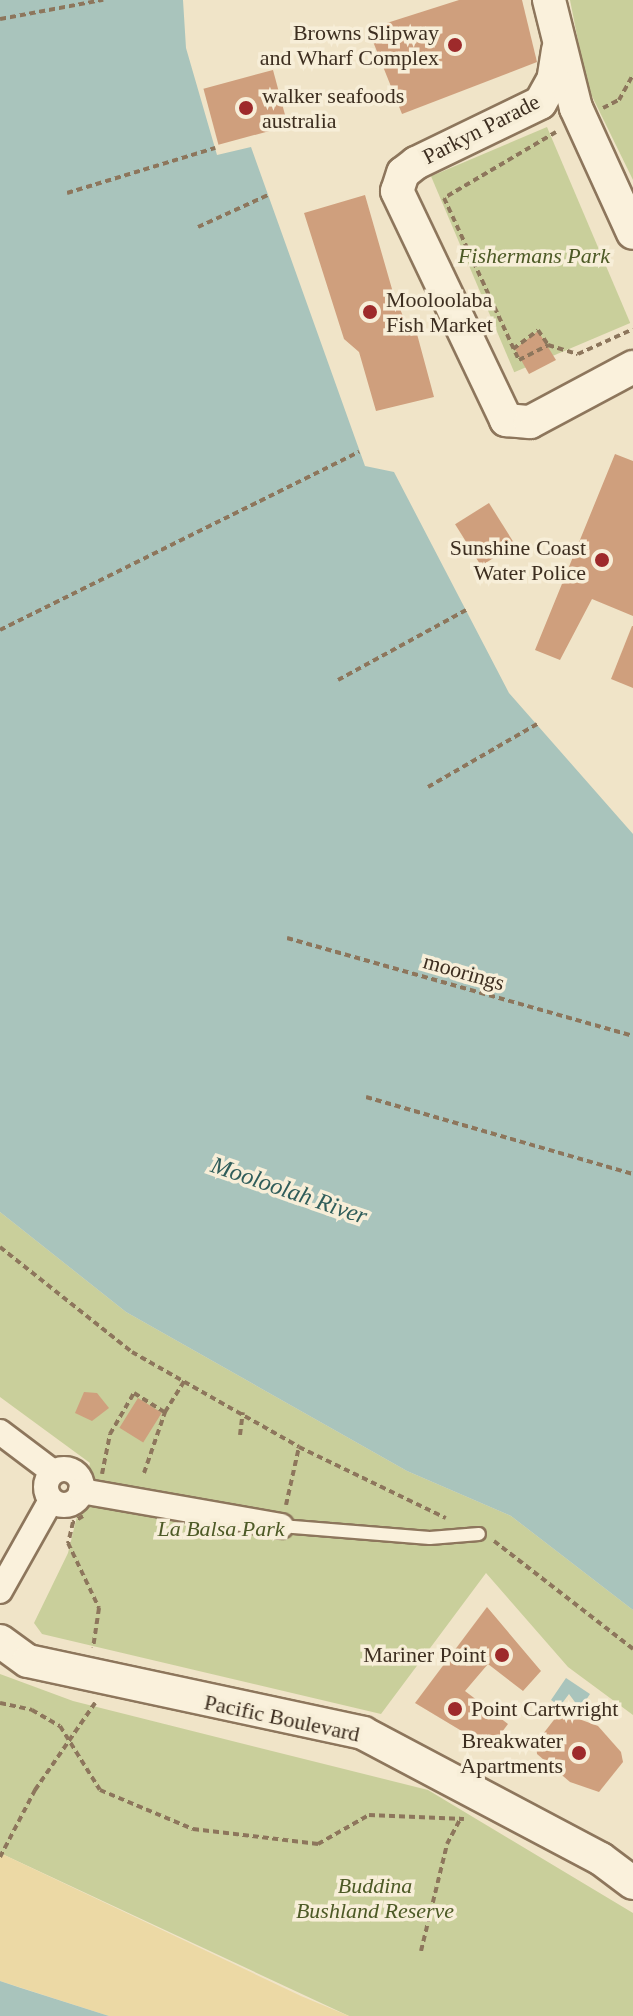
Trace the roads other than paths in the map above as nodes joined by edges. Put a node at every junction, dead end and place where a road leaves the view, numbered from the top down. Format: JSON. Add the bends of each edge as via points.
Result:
{"nodes":[{"id":1,"x":549,"y":0,"type":"edge"},
{"id":2,"x":558,"y":50,"type":"junction"},
{"id":3,"x":540,"y":103,"type":"junction"},
{"id":4,"x":580,"y":120,"type":"junction"},
{"id":5,"x":633,"y":233,"type":"edge"},
{"id":6,"x":633,"y":367,"type":"edge"},
{"id":7,"x":0,"y":1432,"type":"edge"},
{"id":8,"x":53,"y":1472,"type":"junction"},
{"id":9,"x":81,"y":1491,"type":"junction"},
{"id":10,"x":51,"y":1500,"type":"junction"},
{"id":11,"x":281,"y":1526,"type":"joint"},
{"id":12,"x":479,"y":1534,"type":"road end"},
{"id":13,"x":0,"y":1591,"type":"edge"},
{"id":14,"x":0,"y":1641,"type":"edge"},
{"id":15,"x":633,"y":1883,"type":"edge"}],
"edges":[{"from":1,"to":2,"type":"street","name":"Parkyn Parade"},
{"from":2,"to":3,"type":"street","name":"Parkyn Parade","via":[[553,80]]},
{"from":2,"to":4,"type":"street","name":"Parkyn Parade"},
{"from":3,"to":4,"type":"street","via":[[562,106]]},
{"from":3,"to":6,"type":"street","name":"Parkyn Parade","via":[[412,166],[398,181],[399,199],[506,420],[530,422]]},
{"from":4,"to":5,"type":"street","name":"Parkyn Parade"},
{"from":7,"to":8,"type":"street"},
{"from":8,"to":9,"type":"street","via":[[75,1473]]},
{"from":8,"to":10,"type":"street","via":[[46,1486]]},
{"from":9,"to":10,"type":"street","via":[[71,1504]]},
{"from":9,"to":11,"type":"street"},
{"from":10,"to":13,"type":"street"},
{"from":11,"to":12,"type":"lane","via":[[430,1538]]},
{"from":14,"to":15,"type":"street","name":"Pacific Boulevard","via":[[28,1661],[363,1733],[601,1859]]}]}
